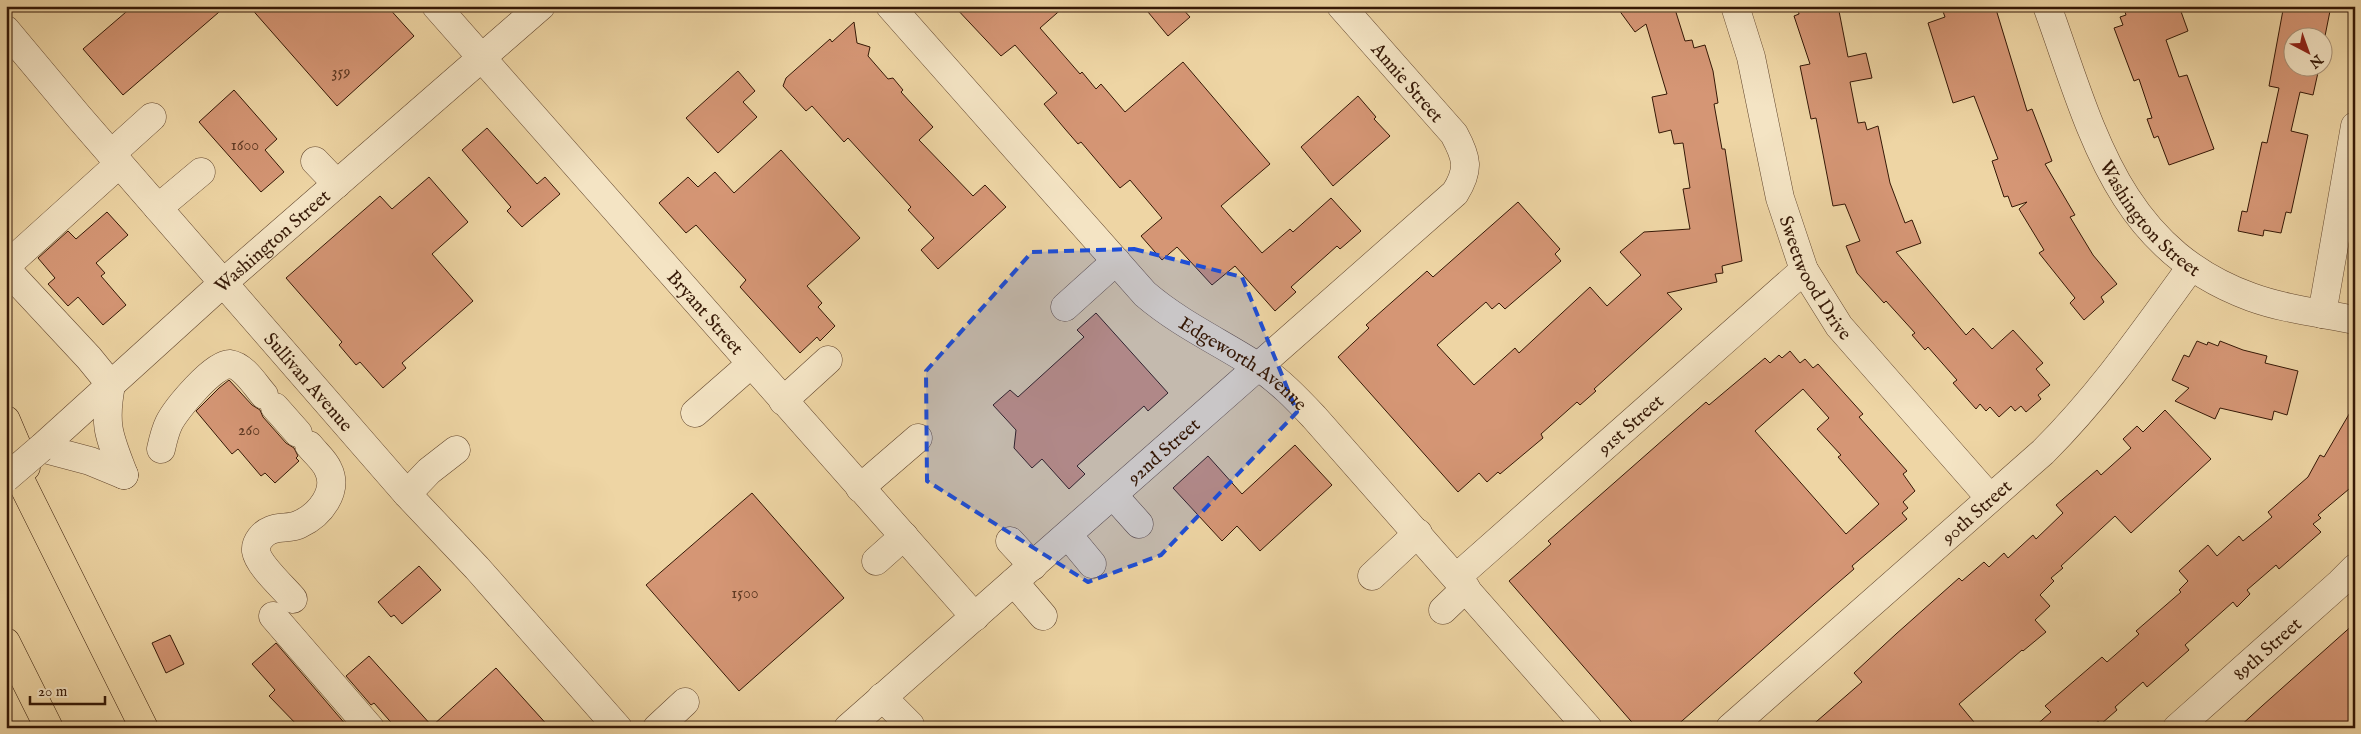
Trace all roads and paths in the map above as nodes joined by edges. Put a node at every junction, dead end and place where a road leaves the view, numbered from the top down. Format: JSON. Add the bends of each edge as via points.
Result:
{"nodes":[{"id":1,"x":436,"y":6,"type":"edge"},
{"id":2,"x":540,"y":6,"type":"edge"},
{"id":3,"x":890,"y":6,"type":"edge"},
{"id":4,"x":1341,"y":6,"type":"edge"},
{"id":5,"x":1735,"y":6,"type":"edge"},
{"id":6,"x":2047,"y":6,"type":"edge"},
{"id":7,"x":6,"y":30,"type":"edge"},
{"id":8,"x":482,"y":58,"type":"junction"},
{"id":9,"x":152,"y":117,"type":"dead end"},
{"id":10,"x":2355,"y":126,"type":"edge"},
{"id":11,"x":115,"y":159,"type":"junction"},
{"id":12,"x":316,"y":161,"type":"dead end"},
{"id":13,"x":1466,"y":164,"type":"joint"},
{"id":14,"x":201,"y":172,"type":"dead end"},
{"id":15,"x":337,"y":184,"type":"junction"},
{"id":16,"x":158,"y":208,"type":"junction"},
{"id":17,"x":1116,"y":261,"type":"junction"},
{"id":18,"x":6,"y":267,"type":"edge"},
{"id":19,"x":2191,"y":268,"type":"junction"},
{"id":20,"x":1804,"y":270,"type":"junction"},
{"id":21,"x":223,"y":284,"type":"junction"},
{"id":22,"x":1065,"y":307,"type":"dead end"},
{"id":23,"x":2322,"y":314,"type":"junction"},
{"id":24,"x":2355,"y":320,"type":"edge"},
{"id":25,"x":828,"y":360,"type":"dead end"},
{"id":26,"x":751,"y":364,"type":"junction"},
{"id":27,"x":1258,"y":367,"type":"junction"},
{"id":28,"x":111,"y":385,"type":"junction"},
{"id":29,"x":783,"y":401,"type":"junction"},
{"id":30,"x":695,"y":413,"type":"dead end"},
{"id":31,"x":6,"y":420,"type":"edge"},
{"id":32,"x":918,"y":438,"type":"dead end"},
{"id":33,"x":41,"y":448,"type":"junction"},
{"id":34,"x":160,"y":449,"type":"dead end"},
{"id":35,"x":456,"y":450,"type":"dead end"},
{"id":36,"x":6,"y":451,"type":"edge"},
{"id":37,"x":6,"y":478,"type":"edge"},
{"id":38,"x":860,"y":488,"type":"junction"},
{"id":39,"x":407,"y":494,"type":"junction"},
{"id":40,"x":1113,"y":495,"type":"junction"},
{"id":41,"x":1990,"y":498,"type":"junction"},
{"id":42,"x":1139,"y":524,"type":"dead end"},
{"id":43,"x":1418,"y":533,"type":"junction"},
{"id":44,"x":1068,"y":535,"type":"junction"},
{"id":45,"x":904,"y":536,"type":"junction"},
{"id":46,"x":1010,"y":541,"type":"dead end"},
{"id":47,"x":876,"y":561,"type":"dead end"},
{"id":48,"x":1092,"y":564,"type":"dead end"},
{"id":49,"x":2355,"y":568,"type":"edge"},
{"id":50,"x":1024,"y":574,"type":"junction"},
{"id":51,"x":1372,"y":576,"type":"dead end"},
{"id":52,"x":1461,"y":583,"type":"junction"},
{"id":53,"x":293,"y":598,"type":"dead end"},
{"id":54,"x":1443,"y":610,"type":"dead end"},
{"id":55,"x":273,"y":616,"type":"dead end"},
{"id":56,"x":1043,"y":616,"type":"dead end"},
{"id":57,"x":975,"y":617,"type":"junction"},
{"id":58,"x":96,"y":632,"type":"junction"},
{"id":59,"x":6,"y":642,"type":"edge"},
{"id":60,"x":882,"y":697,"type":"junction"},
{"id":61,"x":685,"y":702,"type":"dead end"},
{"id":62,"x":910,"y":725,"type":"dead end"},
{"id":63,"x":49,"y":728,"type":"edge"},
{"id":64,"x":144,"y":728,"type":"edge"},
{"id":65,"x":370,"y":728,"type":"edge"},
{"id":66,"x":618,"y":728,"type":"edge"},
{"id":67,"x":657,"y":728,"type":"edge"},
{"id":68,"x":848,"y":728,"type":"edge"},
{"id":69,"x":1588,"y":728,"type":"edge"},
{"id":70,"x":1730,"y":728,"type":"edge"},
{"id":71,"x":2177,"y":728,"type":"edge"}],
"edges":[{"from":1,"to":8,"type":"street","name":"Bryant Street"},
{"from":2,"to":8,"type":"street","name":"Washington Street"},
{"from":3,"to":17,"type":"street","name":"Edgeworth Avenue"},
{"from":4,"to":13,"type":"street","name":"Annie Street","via":[[1454,134]]},
{"from":5,"to":20,"type":"street","name":"Sweetwood Drive","via":[[1751,57],[1780,198]]},
{"from":6,"to":19,"type":"street","name":"Washington Street","via":[[2101,154],[2116,184],[2136,214]]},
{"from":7,"to":11,"type":"street","name":"Sullivan Avenue"},
{"from":8,"to":15,"type":"street","name":"Washington Street"},
{"from":8,"to":26,"type":"street","name":"Bryant Street"},
{"from":9,"to":11,"type":"street"},
{"from":10,"to":23,"type":"street"},
{"from":11,"to":16,"type":"street","name":"Sullivan Avenue"},
{"from":11,"to":18,"type":"street"},
{"from":12,"to":15,"type":"street"},
{"from":13,"to":27,"type":"street","name":"92nd Street","via":[[1464,178],[1455,193]]},
{"from":14,"to":16,"type":"street"},
{"from":15,"to":21,"type":"street","name":"Washington Street"},
{"from":16,"to":21,"type":"street","name":"Sullivan Avenue"},
{"from":17,"to":22,"type":"street"},
{"from":17,"to":27,"type":"street","name":"Edgeworth Avenue","via":[[1145,294],[1167,312]]},
{"from":18,"to":28,"type":"street"},
{"from":19,"to":23,"type":"street","name":"Washington Street","via":[[2253,298]]},
{"from":19,"to":41,"type":"street","name":"90th Street","via":[[2110,380],[2079,416]]},
{"from":20,"to":41,"type":"street","name":"Sweetwood Drive","via":[[1839,326]]},
{"from":20,"to":52,"type":"street","name":"91st Street"},
{"from":21,"to":28,"type":"street","name":"Washington Street"},
{"from":21,"to":39,"type":"street","name":"Sullivan Avenue"},
{"from":23,"to":24,"type":"street","name":"Washington Street"},
{"from":25,"to":29,"type":"street"},
{"from":26,"to":29,"type":"street","name":"Bryant Street"},
{"from":26,"to":30,"type":"street"},
{"from":27,"to":40,"type":"street","name":"92nd Street"},
{"from":27,"to":43,"type":"street","name":"Edgeworth Avenue","via":[[1320,423]]},
{"from":28,"to":33,"type":"street","name":"Washington Street"},
{"from":28,"to":33,"type":"street","via":[[106,422],[124,475],[90,461]]},
{"from":29,"to":38,"type":"street","name":"Bryant Street"},
{"from":31,"to":58,"type":"highway"},
{"from":32,"to":38,"type":"street"},
{"from":33,"to":37,"type":"street","name":"Washington Street","bridge":true},
{"from":34,"to":53,"type":"street","via":[[172,418],[198,387],[222,365],[228,364],[240,368],[304,439],[329,470],[331,483],[327,499],[316,514],[300,525],[266,533],[256,547],[263,564]]},
{"from":35,"to":39,"type":"street"},
{"from":36,"to":58,"type":"highway"},
{"from":38,"to":45,"type":"street","name":"Bryant Street"},
{"from":39,"to":66,"type":"street","name":"Sullivan Avenue"},
{"from":40,"to":42,"type":"street"},
{"from":40,"to":44,"type":"street","name":"92nd Street"},
{"from":41,"to":70,"type":"street","name":"90th Street"},
{"from":43,"to":51,"type":"street"},
{"from":43,"to":52,"type":"street","name":"Edgeworth Avenue"},
{"from":44,"to":48,"type":"street"},
{"from":44,"to":50,"type":"street","name":"92nd Street"},
{"from":45,"to":47,"type":"street"},
{"from":45,"to":57,"type":"street","name":"Bryant Street"},
{"from":46,"to":50,"type":"street"},
{"from":49,"to":71,"type":"street","name":"89th Street"},
{"from":50,"to":56,"type":"street"},
{"from":50,"to":57,"type":"street","name":"92nd Street"},
{"from":52,"to":54,"type":"street","name":"91st Street"},
{"from":52,"to":69,"type":"street","name":"Edgeworth Avenue"},
{"from":55,"to":65,"type":"street"},
{"from":57,"to":60,"type":"street","name":"92nd Street"},
{"from":58,"to":64,"type":"highway"},
{"from":59,"to":63,"type":"highway"},
{"from":60,"to":62,"type":"street"},
{"from":60,"to":68,"type":"street","name":"92nd Street"},
{"from":61,"to":67,"type":"street"}]}
